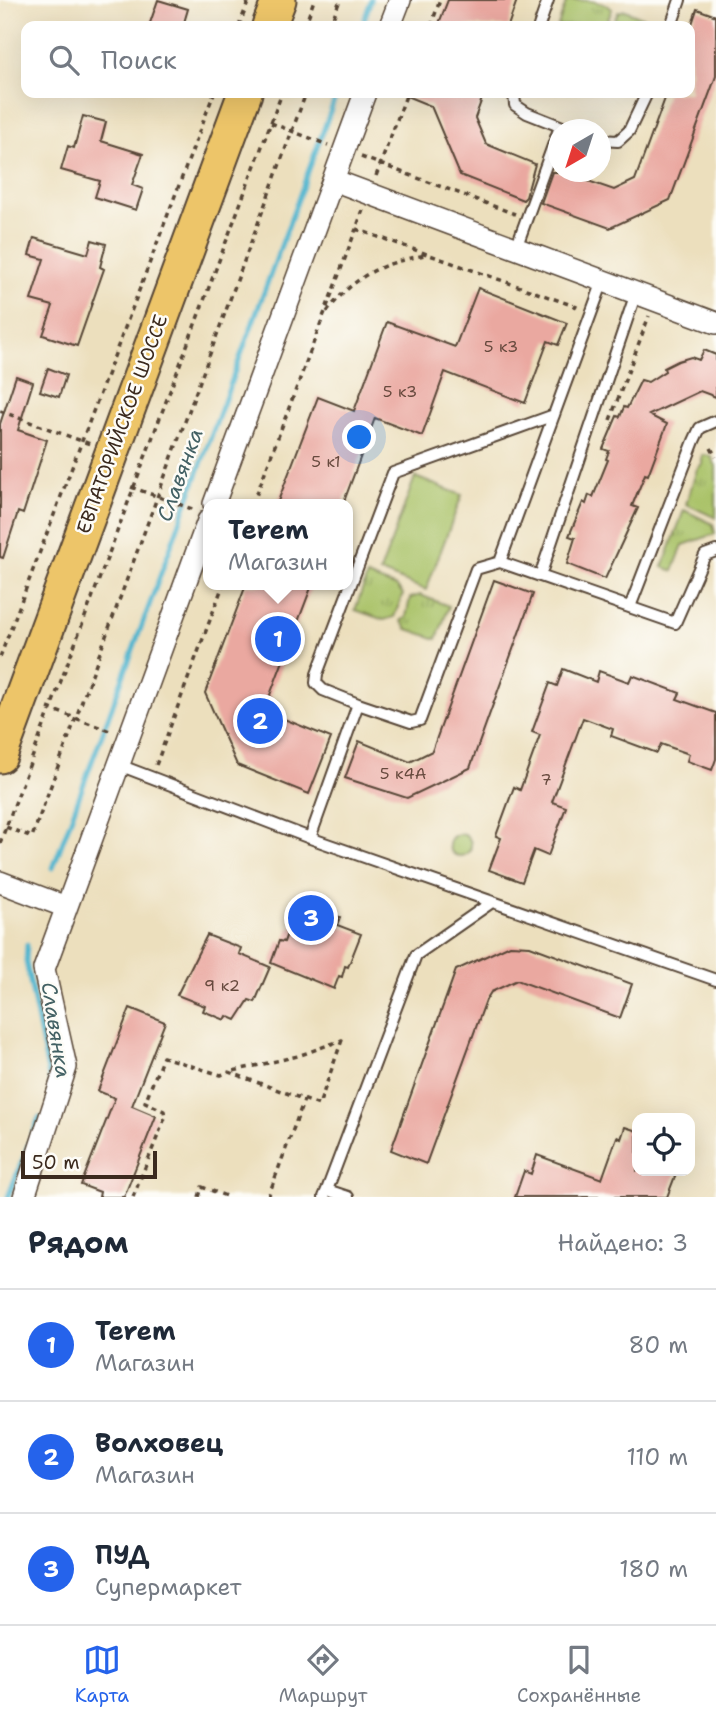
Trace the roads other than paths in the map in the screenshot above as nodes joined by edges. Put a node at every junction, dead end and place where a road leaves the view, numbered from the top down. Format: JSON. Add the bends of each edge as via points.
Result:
{"nodes":[{"id":1,"x":279,"y":0,"type":"edge"},
{"id":2,"x":400,"y":0,"type":"edge"},
{"id":3,"x":548,"y":0,"type":"edge"},
{"id":4,"x":680,"y":0,"type":"edge"},
{"id":5,"x":272,"y":21,"type":"edge"},
{"id":6,"x":392,"y":21,"type":"edge"},
{"id":7,"x":540,"y":21,"type":"edge"},
{"id":8,"x":673,"y":21,"type":"edge"},
{"id":9,"x":243,"y":98,"type":"edge"},
{"id":10,"x":363,"y":98,"type":"edge"},
{"id":11,"x":514,"y":98,"type":"edge"},
{"id":12,"x":645,"y":98,"type":"edge"},
{"id":13,"x":548,"y":123,"type":"edge"},
{"id":14,"x":611,"y":141,"type":"edge"},
{"id":15,"x":548,"y":165,"type":"edge"},
{"id":16,"x":333,"y":180,"type":"junction"},
{"id":17,"x":516,"y":248,"type":"junction"},
{"id":18,"x":603,"y":281,"type":"junction"},
{"id":19,"x":636,"y":293,"type":"junction"},
{"id":20,"x":716,"y":323,"type":"edge"},
{"id":21,"x":554,"y":415,"type":"junction"},
{"id":22,"x":716,"y":421,"type":"edge"},
{"id":23,"x":211,"y":499,"type":"edge"},
{"id":24,"x":203,"y":521,"type":"edge"},
{"id":25,"x":716,"y":551,"type":"edge"},
{"id":26,"x":500,"y":562,"type":"junction"},
{"id":27,"x":540,"y":576,"type":"junction"},
{"id":28,"x":353,"y":582,"type":"edge"},
{"id":29,"x":350,"y":590,"type":"edge"},
{"id":30,"x":630,"y":607,"type":"junction"},
{"id":31,"x":358,"y":704,"type":"junction"},
{"id":32,"x":0,"y":756,"type":"edge"},
{"id":33,"x":119,"y":765,"type":"junction"},
{"id":34,"x":310,"y":838,"type":"junction"},
{"id":35,"x":0,"y":882,"type":"edge"},
{"id":36,"x":492,"y":902,"type":"junction"},
{"id":37,"x":66,"y":907,"type":"junction"},
{"id":38,"x":716,"y":980,"type":"edge"},
{"id":39,"x":325,"y":1193,"type":"edge"},
{"id":40,"x":24,"y":1197,"type":"edge"},
{"id":41,"x":348,"y":1197,"type":"edge"}],
"edges":[{"from":1,"to":5,"type":"main road"},
{"from":2,"to":6,"type":"street"},
{"from":3,"to":7,"type":"lane"},
{"from":4,"to":8,"type":"lane"},
{"from":9,"to":32,"type":"main road","name":"ЕВПАТОРИЙСКОЕ ШОССЕ"},
{"from":10,"to":16,"type":"street"},
{"from":11,"to":13,"type":"lane","via":[[515,105]]},
{"from":12,"to":14,"type":"lane","via":[[629,131],[618,141]]},
{"from":15,"to":17,"type":"lane"},
{"from":16,"to":17,"type":"street"},
{"from":16,"to":23,"type":"street"},
{"from":17,"to":18,"type":"street"},
{"from":18,"to":19,"type":"street"},
{"from":18,"to":21,"type":"lane"},
{"from":19,"to":20,"type":"street"},
{"from":19,"to":27,"type":"lane"},
{"from":21,"to":26,"type":"lane"},
{"from":21,"to":28,"type":"lane","via":[[393,473]]},
{"from":22,"to":30,"type":"lane","via":[[700,428]]},
{"from":24,"to":33,"type":"street"},
{"from":25,"to":30,"type":"lane","via":[[705,555],[675,623]]},
{"from":26,"to":27,"type":"lane"},
{"from":26,"to":31,"type":"lane","via":[[477,569],[419,720],[411,722]]},
{"from":27,"to":30,"type":"lane"},
{"from":29,"to":31,"type":"lane","via":[[316,683]]},
{"from":31,"to":34,"type":"lane"},
{"from":33,"to":34,"type":"lane"},
{"from":33,"to":37,"type":"street"},
{"from":34,"to":36,"type":"lane"},
{"from":35,"to":37,"type":"street"},
{"from":36,"to":38,"type":"lane"},
{"from":36,"to":39,"type":"lane","via":[[416,955]]},
{"from":37,"to":40,"type":"street","via":[[44,969],[66,1068]]},
{"from":39,"to":41,"type":"lane"}]}
